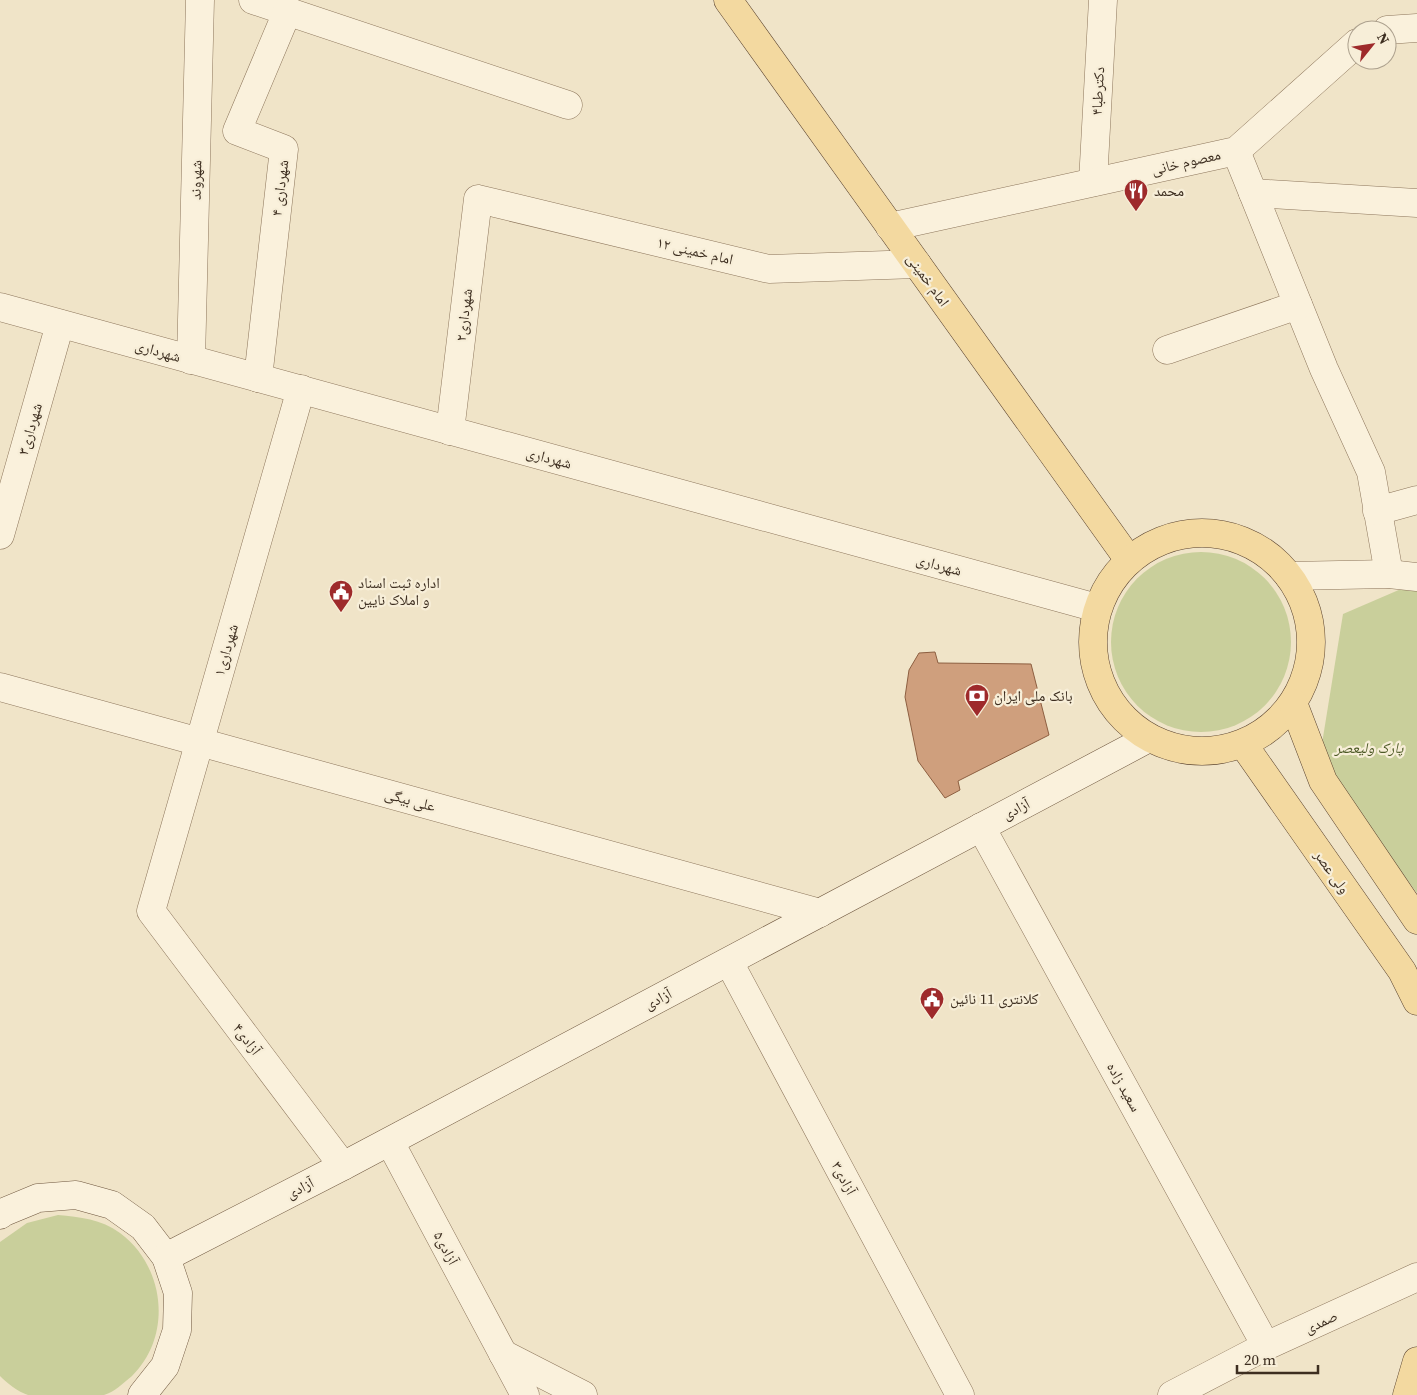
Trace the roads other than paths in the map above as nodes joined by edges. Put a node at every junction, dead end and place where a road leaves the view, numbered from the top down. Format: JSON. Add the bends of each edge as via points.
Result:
{"nodes":[{"id":1,"x":200,"y":0,"type":"edge"},
{"id":2,"x":253,"y":0,"type":"edge"},
{"id":3,"x":1103,"y":0,"type":"edge"},
{"id":4,"x":730,"y":1,"type":"edge"},
{"id":5,"x":288,"y":10,"type":"junction"},
{"id":6,"x":1417,"y":28,"type":"edge"},
{"id":7,"x":1397,"y":29,"type":"edge"},
{"id":8,"x":1347,"y":52,"type":"edge"},
{"id":9,"x":568,"y":105,"type":"dead end"},
{"id":10,"x":1236,"y":151,"type":"junction"},
{"id":11,"x":1093,"y":182,"type":"junction"},
{"id":12,"x":1253,"y":193,"type":"junction"},
{"id":13,"x":478,"y":199,"type":"joint"},
{"id":14,"x":1417,"y":203,"type":"edge"},
{"id":15,"x":890,"y":227,"type":"junction"},
{"id":16,"x":917,"y":264,"type":"junction"},
{"id":17,"x":1298,"y":305,"type":"junction"},
{"id":18,"x":0,"y":307,"type":"edge"},
{"id":19,"x":60,"y":324,"type":"junction"},
{"id":20,"x":1167,"y":350,"type":"dead end"},
{"id":21,"x":191,"y":360,"type":"junction"},
{"id":22,"x":258,"y":378,"type":"junction"},
{"id":23,"x":300,"y":389,"type":"junction"},
{"id":24,"x":450,"y":431,"type":"junction"},
{"id":25,"x":1417,"y":500,"type":"edge"},
{"id":26,"x":1377,"y":511,"type":"junction"},
{"id":27,"x":0,"y":535,"type":"edge"},
{"id":28,"x":1129,"y":560,"type":"junction"},
{"id":29,"x":1390,"y":574,"type":"junction"},
{"id":30,"x":1289,"y":576,"type":"junction"},
{"id":31,"x":1417,"y":577,"type":"edge"},
{"id":32,"x":1098,"y":608,"type":"junction"},
{"id":33,"x":0,"y":687,"type":"edge"},
{"id":34,"x":1293,"y":703,"type":"junction"},
{"id":35,"x":1149,"y":738,"type":"junction"},
{"id":36,"x":200,"y":742,"type":"junction"},
{"id":37,"x":1242,"y":744,"type":"junction"},
{"id":38,"x":981,"y":827,"type":"junction"},
{"id":39,"x":151,"y":911,"type":"joint"},
{"id":40,"x":820,"y":913,"type":"junction"},
{"id":41,"x":1417,"y":920,"type":"edge"},
{"id":42,"x":729,"y":962,"type":"junction"},
{"id":43,"x":1417,"y":1001,"type":"edge"},
{"id":44,"x":390,"y":1142,"type":"junction"},
{"id":45,"x":343,"y":1166,"type":"junction"},
{"id":46,"x":1,"y":1211,"type":"edge"},
{"id":47,"x":166,"y":1257,"type":"junction"},
{"id":48,"x":1417,"y":1277,"type":"edge"},
{"id":49,"x":1266,"y":1346,"type":"junction"},
{"id":50,"x":503,"y":1354,"type":"junction"},
{"id":51,"x":1417,"y":1361,"type":"edge"},
{"id":52,"x":142,"y":1395,"type":"edge"},
{"id":53,"x":525,"y":1395,"type":"edge"},
{"id":54,"x":583,"y":1395,"type":"edge"},
{"id":55,"x":960,"y":1395,"type":"edge"},
{"id":56,"x":1172,"y":1395,"type":"edge"},
{"id":57,"x":1407,"y":1395,"type":"edge"}],
"edges":[{"from":1,"to":21,"type":"street","name":"شهروند"},
{"from":2,"to":5,"type":"street"},
{"from":3,"to":11,"type":"street","name":"دکترطبا۴"},
{"from":4,"to":15,"type":"main road","name":"امام خمینی"},
{"from":5,"to":9,"type":"street"},
{"from":5,"to":22,"type":"street","name":"شهرداری ۴","via":[[237,131],[284,149]]},
{"from":6,"to":7,"type":"street"},
{"from":8,"to":10,"type":"street","name":"معصوم خانی"},
{"from":10,"to":11,"type":"street","name":"معصوم خانی"},
{"from":10,"to":12,"type":"street"},
{"from":11,"to":15,"type":"street","name":"معصوم خانی"},
{"from":12,"to":14,"type":"street"},
{"from":12,"to":17,"type":"street"},
{"from":13,"to":16,"type":"street","name":"امام خمینی ۱۲","via":[[769,269]]},
{"from":13,"to":24,"type":"street","name":"شهرداری۲"},
{"from":15,"to":16,"type":"main road","name":"امام خمینی"},
{"from":16,"to":28,"type":"main road","name":"امام خمینی"},
{"from":17,"to":20,"type":"street"},
{"from":17,"to":26,"type":"street","via":[[1371,472]]},
{"from":18,"to":19,"type":"street","name":"شهرداری"},
{"from":19,"to":21,"type":"street","name":"شهرداری"},
{"from":19,"to":27,"type":"street","name":"شهرداری۳"},
{"from":21,"to":22,"type":"street","name":"شهرداری"},
{"from":22,"to":23,"type":"street","name":"شهرداری"},
{"from":23,"to":24,"type":"street","name":"شهرداری"},
{"from":23,"to":36,"type":"street","name":"شهرداری۱"},
{"from":24,"to":32,"type":"street","name":"شهرداری"},
{"from":25,"to":26,"type":"street"},
{"from":26,"to":29,"type":"street"},
{"from":28,"to":30,"type":"main road","via":[[1160,541],[1197,533],[1234,537],[1264,552]]},
{"from":28,"to":32,"type":"main road","via":[[1110,582]]},
{"from":29,"to":30,"type":"street"},
{"from":29,"to":31,"type":"street"},
{"from":30,"to":34,"type":"main road","via":[[1305,606],[1312,639],[1307,673]]},
{"from":32,"to":35,"type":"main road","via":[[1092,646],[1100,682],[1120,714]]},
{"from":33,"to":36,"type":"street","name":"علی بیگی"},
{"from":34,"to":37,"type":"main road","via":[[1270,728]]},
{"from":34,"to":41,"type":"main road","via":[[1323,781]]},
{"from":35,"to":37,"type":"main road","via":[[1179,750],[1211,752]]},
{"from":35,"to":38,"type":"street","name":"آزادی"},
{"from":36,"to":39,"type":"street","name":"شهرداری۱"},
{"from":36,"to":40,"type":"street","name":"علی بیگی"},
{"from":37,"to":43,"type":"main road","name":"ولی عصر","via":[[1402,972]]},
{"from":38,"to":40,"type":"street","name":"آزادی"},
{"from":38,"to":49,"type":"street","name":"سعید زاده"},
{"from":39,"to":45,"type":"street","name":"آزادی۴"},
{"from":40,"to":42,"type":"street","name":"آزادی"},
{"from":42,"to":44,"type":"street","name":"آزادی"},
{"from":42,"to":55,"type":"street","name":"آزادی۳"},
{"from":44,"to":45,"type":"street","name":"آزادی"},
{"from":44,"to":50,"type":"street","name":"آزادی۵"},
{"from":45,"to":47,"type":"street","name":"آزادی"},
{"from":46,"to":47,"type":"street","via":[[38,1198],[76,1195],[112,1205],[143,1227]]},
{"from":47,"to":52,"type":"street","via":[[178,1293],[178,1330],[165,1366]]},
{"from":48,"to":49,"type":"street","name":"صمدی"},
{"from":49,"to":56,"type":"street","name":"صمدی"},
{"from":50,"to":53,"type":"street","name":"آزادی۵"},
{"from":50,"to":54,"type":"street"},
{"from":51,"to":57,"type":"main road"}]}
